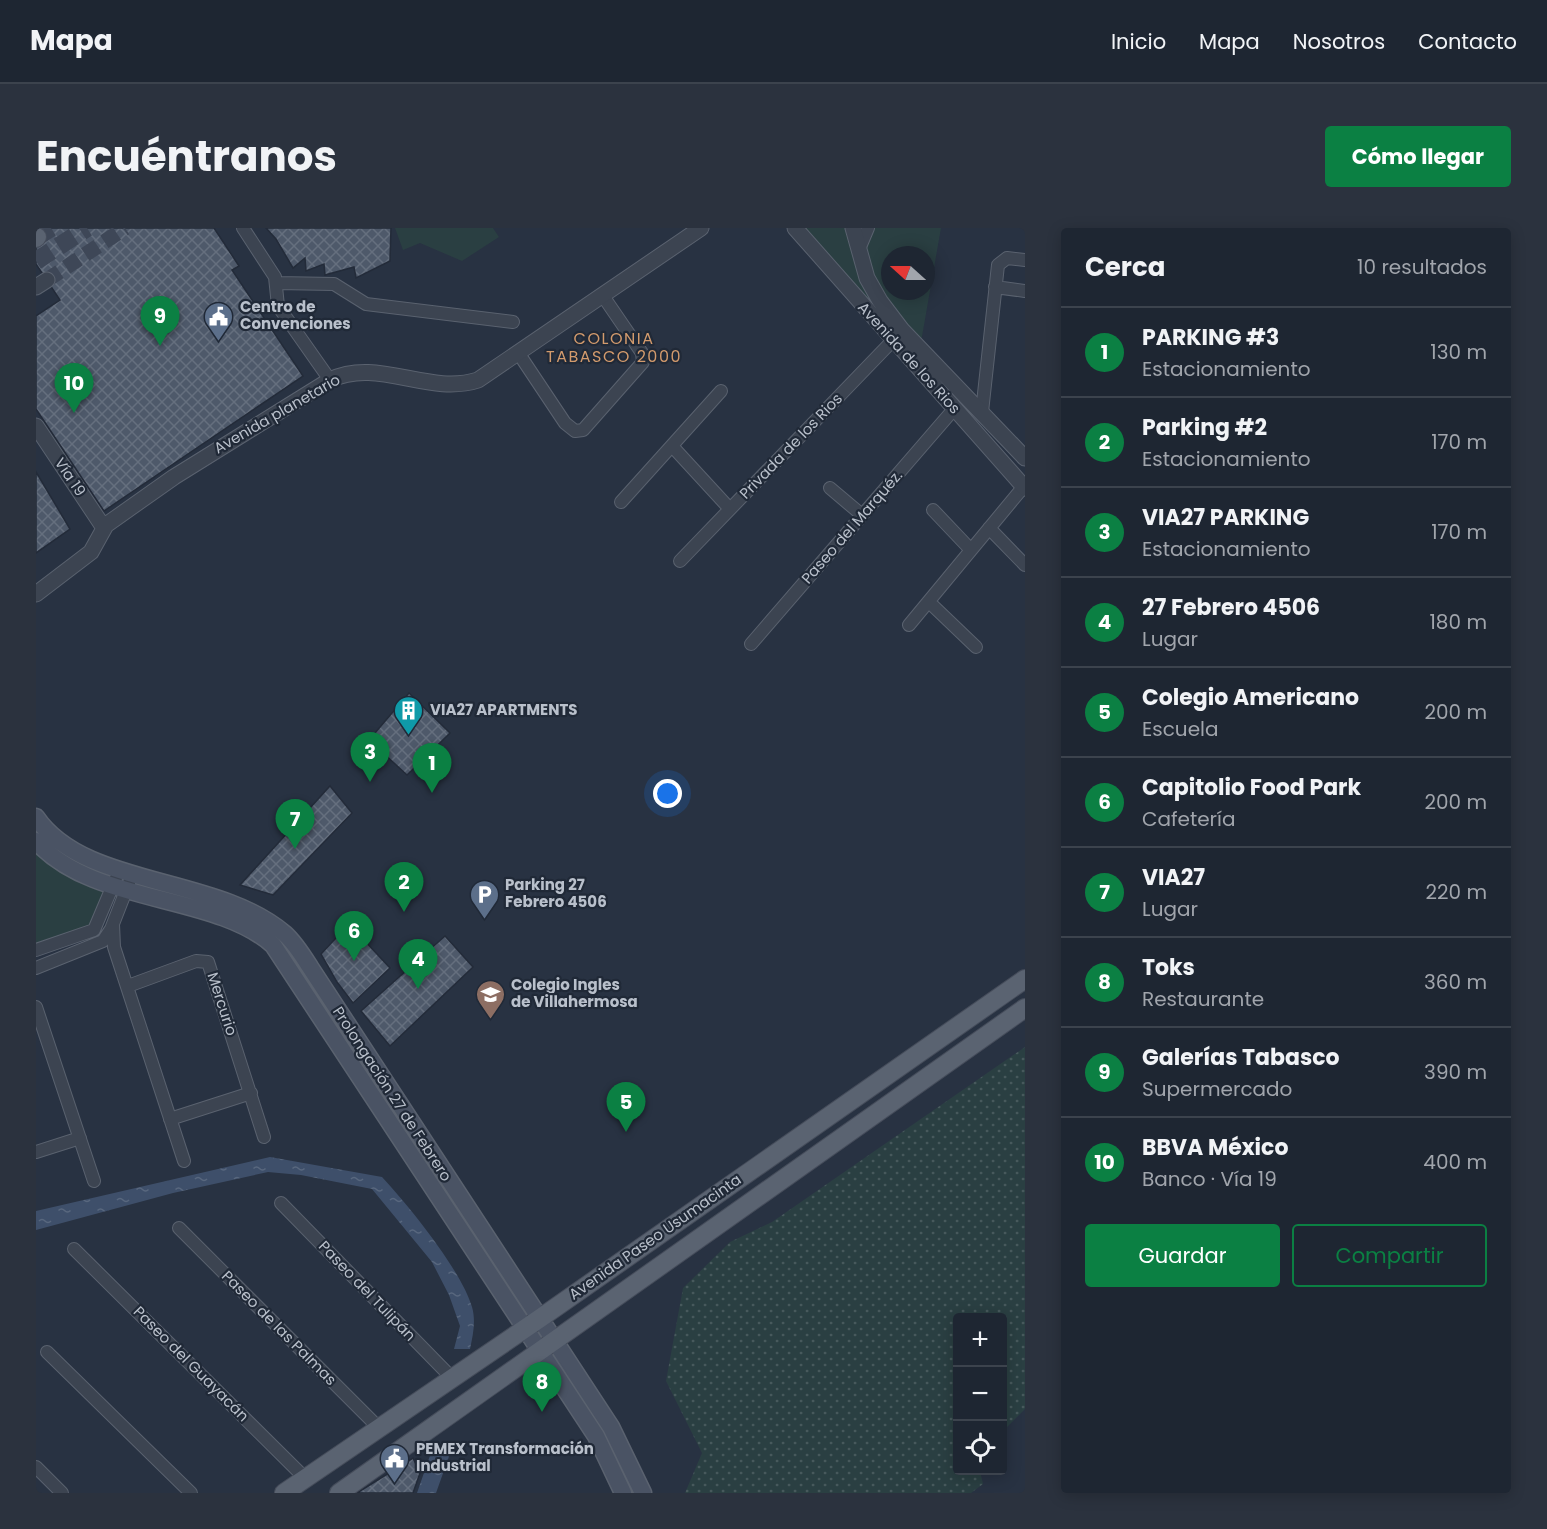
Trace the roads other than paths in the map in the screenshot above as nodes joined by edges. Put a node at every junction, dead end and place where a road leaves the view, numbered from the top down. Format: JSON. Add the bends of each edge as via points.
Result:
{"nodes":[{"id":1,"x":243,"y":228,"type":"edge"},
{"id":2,"x":701,"y":228,"type":"edge"},
{"id":3,"x":795,"y":228,"type":"edge"},
{"id":4,"x":853,"y":228,"type":"edge"},
{"id":5,"x":868,"y":228,"type":"edge"},
{"id":6,"x":860,"y":247,"type":"junction"},
{"id":7,"x":1025,"y":260,"type":"edge"},
{"id":8,"x":277,"y":283,"type":"junction"},
{"id":9,"x":995,"y":287,"type":"junction"},
{"id":10,"x":1025,"y":291,"type":"edge"},
{"id":11,"x":603,"y":296,"type":"junction"},
{"id":12,"x":513,"y":322,"type":"dead end"},
{"id":13,"x":898,"y":335,"type":"junction"},
{"id":14,"x":519,"y":354,"type":"junction"},
{"id":15,"x":330,"y":380,"type":"junction"},
{"id":16,"x":721,"y":391,"type":"dead end"},
{"id":17,"x":954,"y":409,"type":"junction"},
{"id":18,"x":982,"y":412,"type":"junction"},
{"id":19,"x":36,"y":426,"type":"edge"},
{"id":20,"x":36,"y":442,"type":"edge"},
{"id":21,"x":672,"y":446,"type":"junction"},
{"id":22,"x":1025,"y":458,"type":"edge"},
{"id":23,"x":1025,"y":486,"type":"edge"},
{"id":24,"x":830,"y":488,"type":"dead end"},
{"id":25,"x":621,"y":502,"type":"dead end"},
{"id":26,"x":730,"y":509,"type":"junction"},
{"id":27,"x":933,"y":510,"type":"dead end"},
{"id":28,"x":862,"y":515,"type":"junction"},
{"id":29,"x":989,"y":528,"type":"junction"},
{"id":30,"x":102,"y":532,"type":"junction"},
{"id":31,"x":971,"y":550,"type":"junction"},
{"id":32,"x":680,"y":561,"type":"dead end"},
{"id":33,"x":1025,"y":565,"type":"edge"},
{"id":34,"x":36,"y":594,"type":"edge"},
{"id":35,"x":929,"y":602,"type":"junction"},
{"id":36,"x":909,"y":626,"type":"dead end"},
{"id":37,"x":751,"y":644,"type":"dead end"},
{"id":38,"x":976,"y":647,"type":"dead end"},
{"id":39,"x":36,"y":817,"type":"edge"},
{"id":40,"x":36,"y":842,"type":"edge"},
{"id":41,"x":127,"y":871,"type":"junction"},
{"id":42,"x":120,"y":888,"type":"junction"},
{"id":43,"x":98,"y":924,"type":"junction"},
{"id":44,"x":110,"y":943,"type":"junction"},
{"id":45,"x":36,"y":950,"type":"edge"},
{"id":46,"x":36,"y":968,"type":"edge"},
{"id":47,"x":1025,"y":979,"type":"edge"},
{"id":48,"x":128,"y":986,"type":"junction"},
{"id":49,"x":36,"y":1007,"type":"edge"},
{"id":50,"x":1025,"y":1008,"type":"edge"},
{"id":51,"x":251,"y":1093,"type":"junction"},
{"id":52,"x":171,"y":1119,"type":"junction"},
{"id":53,"x":264,"y":1137,"type":"dead end"},
{"id":54,"x":80,"y":1138,"type":"junction"},
{"id":55,"x":36,"y":1152,"type":"edge"},
{"id":56,"x":184,"y":1161,"type":"dead end"},
{"id":57,"x":94,"y":1181,"type":"dead end"},
{"id":58,"x":281,"y":1203,"type":"dead end"},
{"id":59,"x":179,"y":1228,"type":"dead end"},
{"id":60,"x":74,"y":1249,"type":"dead end"},
{"id":61,"x":539,"y":1319,"type":"junction"},
{"id":62,"x":524,"y":1330,"type":"junction"},
{"id":63,"x":545,"y":1345,"type":"junction"},
{"id":64,"x":48,"y":1352,"type":"dead end"},
{"id":65,"x":453,"y":1379,"type":"junction"},
{"id":66,"x":380,"y":1429,"type":"junction"},
{"id":67,"x":36,"y":1467,"type":"edge"},
{"id":68,"x":307,"y":1480,"type":"junction"},
{"id":69,"x":62,"y":1493,"type":"edge"},
{"id":70,"x":191,"y":1493,"type":"edge"},
{"id":71,"x":284,"y":1493,"type":"edge"},
{"id":72,"x":339,"y":1493,"type":"edge"},
{"id":73,"x":623,"y":1493,"type":"edge"},
{"id":74,"x":643,"y":1493,"type":"edge"}],
"edges":[{"from":1,"to":8,"type":"street","name":"Avenida planetario"},
{"from":2,"to":11,"type":"street","name":"Avenida planetario"},
{"from":3,"to":13,"type":"street","name":"Avenida de los Rios"},
{"from":4,"to":6,"type":"street","name":"Avenida de los Rios"},
{"from":5,"to":6,"type":"street"},
{"from":6,"to":13,"type":"street","name":"Avenida de los Rios","via":[[871,288]]},
{"from":7,"to":9,"type":"street","via":[[1001,260]]},
{"from":8,"to":12,"type":"street","via":[[334,284],[366,304]]},
{"from":8,"to":15,"type":"street","name":"Avenida planetario","via":[[278,306]]},
{"from":9,"to":10,"type":"street"},
{"from":9,"to":18,"type":"street"},
{"from":11,"to":14,"type":"street","name":"Avenida planetario"},
{"from":11,"to":14,"type":"street","via":[[643,355],[643,362],[583,430],[575,431],[565,423]]},
{"from":13,"to":17,"type":"street","name":"Avenida de los Rios"},
{"from":13,"to":18,"type":"street","name":"Avenida de los Rios"},
{"from":13,"to":26,"type":"street","name":"Privada de los Rios"},
{"from":14,"to":15,"type":"street","name":"Avenida planetario","via":[[483,378],[457,385],[363,372]]},
{"from":15,"to":30,"type":"street","name":"Avenida planetario","via":[[174,477]]},
{"from":16,"to":21,"type":"street"},
{"from":17,"to":23,"type":"street","name":"Avenida de los Rios"},
{"from":17,"to":28,"type":"street","name":"Paseo del Marquéz."},
{"from":18,"to":22,"type":"street","name":"Avenida de los Rios"},
{"from":19,"to":30,"type":"street","name":"Vía 19"},
{"from":20,"to":30,"type":"street","name":"Vía 19"},
{"from":21,"to":25,"type":"street"},
{"from":21,"to":26,"type":"street"},
{"from":23,"to":29,"type":"street"},
{"from":24,"to":28,"type":"street"},
{"from":26,"to":32,"type":"street","name":"Privada de los Rios"},
{"from":27,"to":31,"type":"street"},
{"from":28,"to":37,"type":"street","name":"Paseo del Marquéz."},
{"from":29,"to":31,"type":"street"},
{"from":29,"to":33,"type":"street"},
{"from":30,"to":34,"type":"street","name":"Avenida planetario","via":[[88,555]]},
{"from":31,"to":35,"type":"street"},
{"from":35,"to":36,"type":"street"},
{"from":35,"to":38,"type":"street"},
{"from":39,"to":41,"type":"main road","name":"Prolongación 27 de Febrero","via":[[58,842]]},
{"from":40,"to":42,"type":"main road","name":"Prolongación 27 de Febrero","via":[[62,863]]},
{"from":41,"to":42,"type":"street"},
{"from":41,"to":61,"type":"main road","name":"Prolongación 27 de Febrero","via":[[219,899],[266,920],[287,936]]},
{"from":42,"to":43,"type":"street"},
{"from":42,"to":44,"type":"street"},
{"from":42,"to":62,"type":"main road","name":"Prolongación 27 de Febrero","via":[[239,924],[273,945]]},
{"from":43,"to":44,"type":"street"},
{"from":43,"to":45,"type":"street","via":[[88,933]]},
{"from":44,"to":46,"type":"street"},
{"from":44,"to":48,"type":"street"},
{"from":47,"to":61,"type":"main road","name":"Avenida Paseo Usumacinta"},
{"from":48,"to":51,"type":"street","name":"Mercurio","via":[[196,961],[208,962]]},
{"from":48,"to":52,"type":"street"},
{"from":49,"to":54,"type":"street"},
{"from":50,"to":63,"type":"main road","name":"Avenida Paseo Usumacinta"},
{"from":51,"to":52,"type":"street"},
{"from":51,"to":53,"type":"street","name":"Mercurio"},
{"from":52,"to":56,"type":"street"},
{"from":54,"to":55,"type":"street"},
{"from":54,"to":57,"type":"street"},
{"from":58,"to":65,"type":"street","name":"Paseo del Tulipán"},
{"from":59,"to":66,"type":"street","name":"Paseo de las Palmas"},
{"from":60,"to":68,"type":"street","name":"Paseo del Guayacán"},
{"from":61,"to":62,"type":"main road","name":"Avenida Paseo Usumacinta"},
{"from":61,"to":63,"type":"main road","name":"Prolongación 27 de Febrero"},
{"from":62,"to":63,"type":"main road","name":"Prolongación 27 de Febrero"},
{"from":62,"to":65,"type":"main road","name":"Avenida Paseo Usumacinta"},
{"from":63,"to":72,"type":"main road","name":"Avenida Paseo Usumacinta"},
{"from":63,"to":73,"type":"main road","name":"Prolongación 27 de Febrero"},
{"from":63,"to":74,"type":"main road","name":"Prolongación 27 de Febrero","via":[[611,1427]]},
{"from":64,"to":70,"type":"street"},
{"from":65,"to":66,"type":"main road","name":"Avenida Paseo Usumacinta"},
{"from":66,"to":68,"type":"main road","name":"Avenida Paseo Usumacinta"},
{"from":67,"to":69,"type":"street"},
{"from":68,"to":71,"type":"main road","name":"Avenida Paseo Usumacinta"}]}
